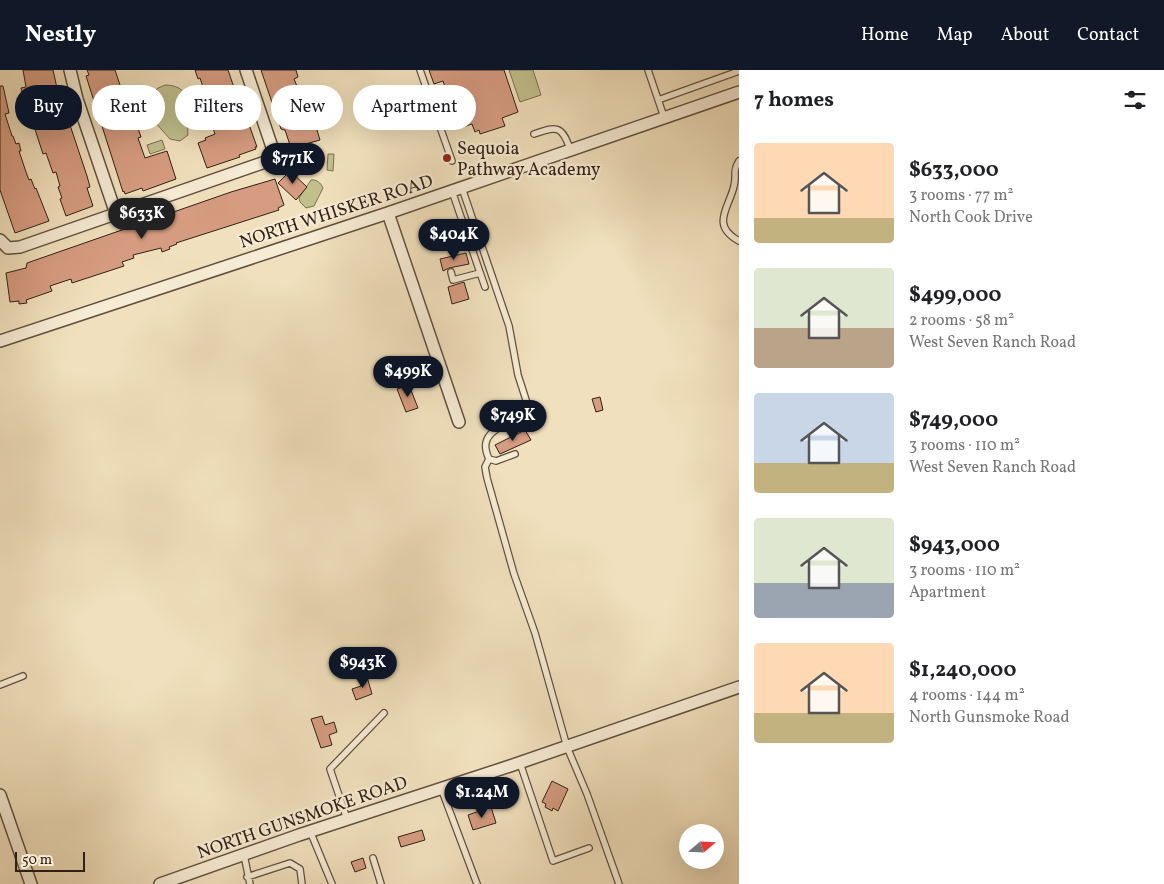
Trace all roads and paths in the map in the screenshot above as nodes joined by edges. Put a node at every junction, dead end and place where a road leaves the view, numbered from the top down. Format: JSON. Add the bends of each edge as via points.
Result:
{"nodes":[{"id":1,"x":70,"y":70,"type":"edge"},
{"id":2,"x":246,"y":70,"type":"edge"},
{"id":3,"x":420,"y":70,"type":"edge"},
{"id":4,"x":648,"y":70,"type":"edge"},
{"id":5,"x":739,"y":72,"type":"edge"},
{"id":6,"x":739,"y":92,"type":"edge"},
{"id":7,"x":658,"y":100,"type":"junction"},
{"id":8,"x":664,"y":117,"type":"junction"},
{"id":9,"x":534,"y":134,"type":"dead end"},
{"id":10,"x":570,"y":149,"type":"junction"},
{"id":11,"x":739,"y":160,"type":"edge"},
{"id":12,"x":452,"y":161,"type":"dead end"},
{"id":13,"x":734,"y":186,"type":"junction"},
{"id":14,"x":457,"y":190,"type":"junction"},
{"id":15,"x":739,"y":194,"type":"edge"},
{"id":16,"x":388,"y":213,"type":"junction"},
{"id":17,"x":116,"y":214,"type":"junction"},
{"id":18,"x":739,"y":241,"type":"edge"},
{"id":19,"x":4,"y":244,"type":"edge"},
{"id":20,"x":451,"y":272,"type":"dead end"},
{"id":21,"x":480,"y":273,"type":"junction"},
{"id":22,"x":485,"y":287,"type":"dead end"},
{"id":23,"x":0,"y":342,"type":"edge"},
{"id":24,"x":527,"y":403,"type":"dead end"},
{"id":25,"x":458,"y":422,"type":"dead end"},
{"id":26,"x":500,"y":428,"type":"dead end"},
{"id":27,"x":515,"y":454,"type":"dead end"},
{"id":28,"x":489,"y":459,"type":"junction"},
{"id":29,"x":23,"y":676,"type":"dead end"},
{"id":30,"x":0,"y":685,"type":"edge"},
{"id":31,"x":739,"y":687,"type":"edge"},
{"id":32,"x":384,"y":713,"type":"dead end"},
{"id":33,"x":567,"y":747,"type":"junction"},
{"id":34,"x":520,"y":763,"type":"junction"},
{"id":35,"x":441,"y":788,"type":"junction"},
{"id":36,"x":0,"y":795,"type":"edge"},
{"id":37,"x":346,"y":819,"type":"junction"},
{"id":38,"x":310,"y":831,"type":"junction"},
{"id":39,"x":589,"y":848,"type":"dead end"},
{"id":40,"x":244,"y":854,"type":"junction"},
{"id":41,"x":372,"y":858,"type":"dead end"},
{"id":42,"x":248,"y":877,"type":"junction"},
{"id":43,"x":31,"y":884,"type":"edge"},
{"id":44,"x":160,"y":884,"type":"edge"},
{"id":45,"x":250,"y":884,"type":"edge"},
{"id":46,"x":302,"y":884,"type":"edge"},
{"id":47,"x":332,"y":884,"type":"edge"},
{"id":48,"x":381,"y":884,"type":"edge"},
{"id":49,"x":477,"y":884,"type":"edge"},
{"id":50,"x":619,"y":884,"type":"edge"}],
"edges":[{"from":1,"to":17,"type":"street"},
{"from":2,"to":17,"type":"street","via":[[273,156],[263,163]]},
{"from":3,"to":12,"type":"lane"},
{"from":4,"to":7,"type":"lane"},
{"from":5,"to":7,"type":"lane"},
{"from":6,"to":8,"type":"street","name":"NORTH WHISKER ROAD"},
{"from":7,"to":8,"type":"lane"},
{"from":8,"to":10,"type":"street","name":"NORTH WHISKER ROAD"},
{"from":9,"to":10,"type":"lane","via":[[554,128],[562,130]]},
{"from":10,"to":14,"type":"street","name":"NORTH WHISKER ROAD"},
{"from":11,"to":13,"type":"lane","via":[[734,168]]},
{"from":13,"to":15,"type":"lane"},
{"from":13,"to":18,"type":"lane","via":[[723,212],[729,234]]},
{"from":14,"to":16,"type":"street","name":"NORTH WHISKER ROAD"},
{"from":14,"to":21,"type":"lane"},
{"from":14,"to":24,"type":"lane","via":[[509,326]]},
{"from":16,"to":23,"type":"street","name":"NORTH WHISKER ROAD"},
{"from":16,"to":25,"type":"street"},
{"from":17,"to":19,"type":"street","via":[[20,247]]},
{"from":20,"to":21,"type":"lane","via":[[453,280]]},
{"from":21,"to":22,"type":"lane"},
{"from":26,"to":28,"type":"lane","via":[[487,437],[485,444]]},
{"from":27,"to":28,"type":"lane","via":[[496,461]]},
{"from":28,"to":33,"type":"lane","via":[[485,467],[487,478]]},
{"from":29,"to":30,"type":"lane"},
{"from":31,"to":33,"type":"street","name":"NORTH GUNSMOKE ROAD"},
{"from":32,"to":37,"type":"lane","via":[[330,769]]},
{"from":33,"to":34,"type":"street","name":"NORTH GUNSMOKE ROAD"},
{"from":33,"to":50,"type":"lane"},
{"from":34,"to":35,"type":"street","name":"NORTH GUNSMOKE ROAD"},
{"from":34,"to":39,"type":"lane","via":[[554,860]]},
{"from":35,"to":37,"type":"street","name":"NORTH GUNSMOKE ROAD"},
{"from":35,"to":49,"type":"lane"},
{"from":36,"to":43,"type":"street"},
{"from":37,"to":38,"type":"street","name":"NORTH GUNSMOKE ROAD"},
{"from":38,"to":40,"type":"street","name":"NORTH GUNSMOKE ROAD"},
{"from":38,"to":47,"type":"lane"},
{"from":40,"to":42,"type":"lane"},
{"from":40,"to":44,"type":"street","name":"NORTH GUNSMOKE ROAD"},
{"from":41,"to":48,"type":"lane"},
{"from":42,"to":45,"type":"lane"},
{"from":42,"to":46,"type":"lane","via":[[290,863],[300,868]]}]}
